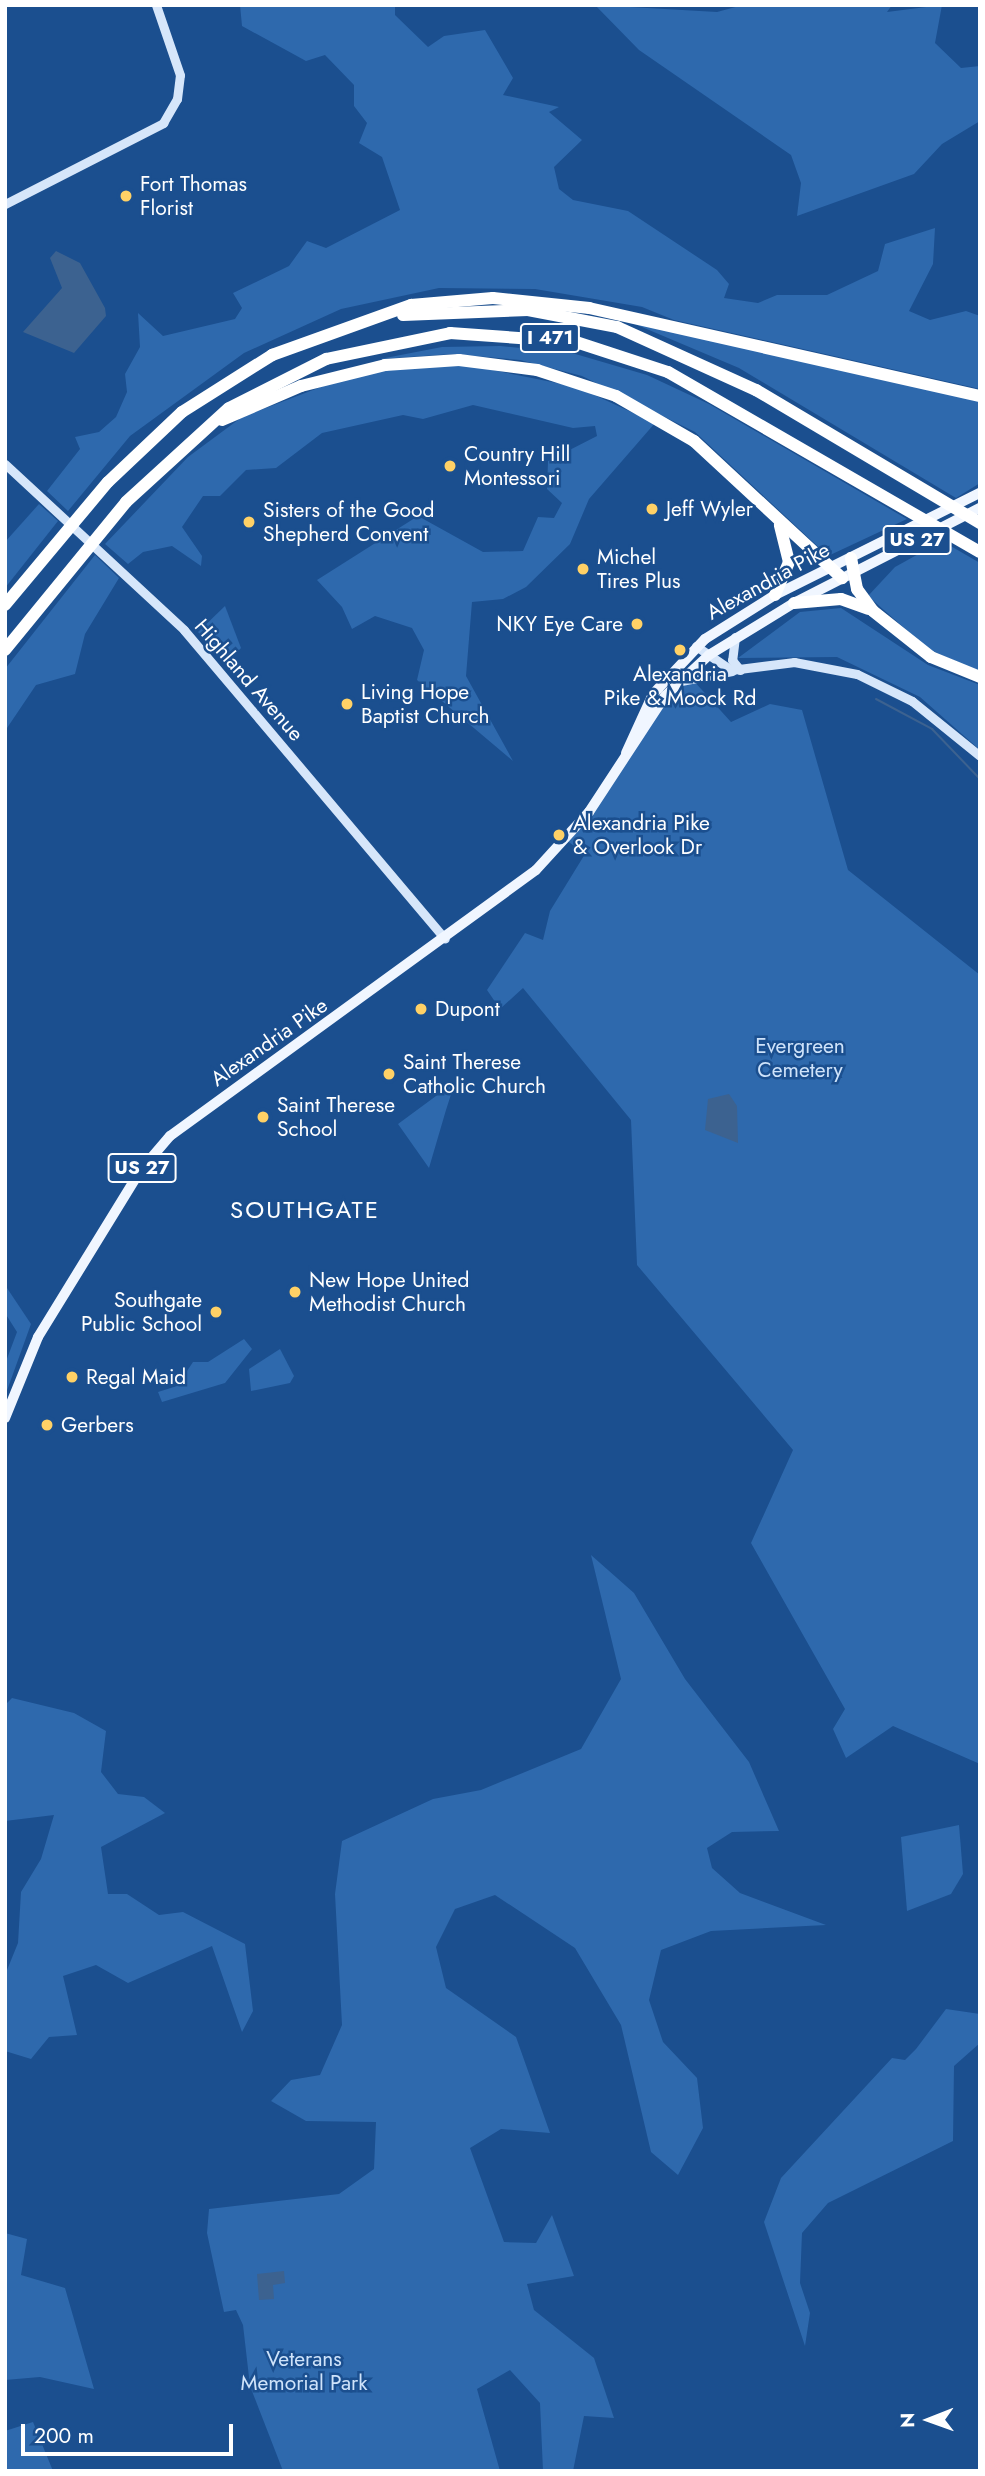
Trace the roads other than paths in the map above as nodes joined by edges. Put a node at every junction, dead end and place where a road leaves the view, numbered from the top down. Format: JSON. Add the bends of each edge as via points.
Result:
{"nodes":[{"id":1,"x":156,"y":5,"type":"edge"},
{"id":2,"x":5,"y":204,"type":"edge"},
{"id":3,"x":326,"y":333,"type":"junction"},
{"id":4,"x":980,"y":396,"type":"edge"},
{"id":5,"x":200,"y":431,"type":"junction"},
{"id":6,"x":5,"y":464,"type":"edge"},
{"id":7,"x":980,"y":493,"type":"edge"},
{"id":8,"x":980,"y":508,"type":"edge"},
{"id":9,"x":775,"y":516,"type":"junction"},
{"id":10,"x":980,"y":523,"type":"edge"},
{"id":11,"x":980,"y":552,"type":"edge"},
{"id":12,"x":851,"y":558,"type":"junction"},
{"id":13,"x":832,"y":567,"type":"junction"},
{"id":14,"x":848,"y":575,"type":"junction"},
{"id":15,"x":775,"y":595,"type":"junction"},
{"id":16,"x":794,"y":603,"type":"junction"},
{"id":17,"x":5,"y":605,"type":"edge"},
{"id":18,"x":873,"y":611,"type":"junction"},
{"id":19,"x":735,"y":636,"type":"junction"},
{"id":20,"x":700,"y":642,"type":"junction"},
{"id":21,"x":5,"y":650,"type":"edge"},
{"id":22,"x":709,"y":655,"type":"junction"},
{"id":23,"x":740,"y":670,"type":"junction"},
{"id":24,"x":980,"y":677,"type":"edge"},
{"id":25,"x":679,"y":681,"type":"junction"},
{"id":26,"x":625,"y":755,"type":"junction"},
{"id":27,"x":980,"y":756,"type":"edge"},
{"id":28,"x":445,"y":939,"type":"junction"},
{"id":29,"x":5,"y":1418,"type":"edge"}],
"edges":[{"from":1,"to":2,"type":"main road","via":[[180,75],[170,114],[146,136]]},
{"from":3,"to":4,"type":"highway","via":[[430,302],[532,300]]},
{"from":3,"to":10,"type":"highway","number":"I 471","via":[[469,308],[527,310],[617,327],[705,362]]},
{"from":3,"to":17,"type":"highway","number":"I 471","via":[[250,366],[165,425],[108,482]]},
{"from":5,"to":9,"type":"highway","via":[[301,386],[355,371],[433,361],[514,366],[594,387],[657,417],[694,441]]},
{"from":5,"to":11,"type":"highway","number":"I 471","via":[[280,378],[360,349],[450,333],[517,334],[576,342],[668,372]]},
{"from":5,"to":21,"type":"highway","number":"I 471","via":[[126,502]]},
{"from":6,"to":28,"type":"main road","name":"Highland Avenue","via":[[200,647]]},
{"from":7,"to":12,"type":"main road","name":"Alexandria Pike","number":"US 27"},
{"from":8,"to":14,"type":"main road","name":"Alexandria Pike","number":"US 27"},
{"from":9,"to":13,"type":"highway"},
{"from":9,"to":15,"type":"highway","via":[[789,554]]},
{"from":12,"to":13,"type":"main road","name":"Alexandria Pike","number":"US 27"},
{"from":12,"to":14,"type":"highway"},
{"from":13,"to":14,"type":"highway"},
{"from":13,"to":15,"type":"main road","name":"Alexandria Pike","number":"US 27"},
{"from":14,"to":16,"type":"main road","name":"Alexandria Pike","number":"US 27"},
{"from":14,"to":18,"type":"highway"},
{"from":15,"to":20,"type":"main road","name":"Alexandria Pike","number":"US 27"},
{"from":16,"to":18,"type":"highway","via":[[841,599]]},
{"from":16,"to":19,"type":"main road","name":"Alexandria Pike","number":"US 27"},
{"from":18,"to":24,"type":"highway","via":[[931,657]]},
{"from":19,"to":22,"type":"main road","name":"Alexandria Pike","number":"US 27"},
{"from":19,"to":23,"type":"main road","via":[[732,660]]},
{"from":20,"to":22,"type":"main road"},
{"from":20,"to":26,"type":"main road","name":"Alexandria Pike","number":"US 27","via":[[653,694],[629,735]]},
{"from":22,"to":23,"type":"main road"},
{"from":22,"to":25,"type":"main road","name":"Alexandria Pike","number":"US 27"},
{"from":23,"to":25,"type":"main road"},
{"from":23,"to":27,"type":"main road","via":[[803,662],[857,674],[912,701]]},
{"from":25,"to":26,"type":"main road","name":"Alexandria Pike","number":"US 27"},
{"from":26,"to":28,"type":"main road","name":"Alexandria Pike","number":"US 27","via":[[566,840],[511,892]]},
{"from":28,"to":29,"type":"main road","name":"Alexandria Pike","number":"US 27","via":[[158,1148],[38,1337]]}]}
